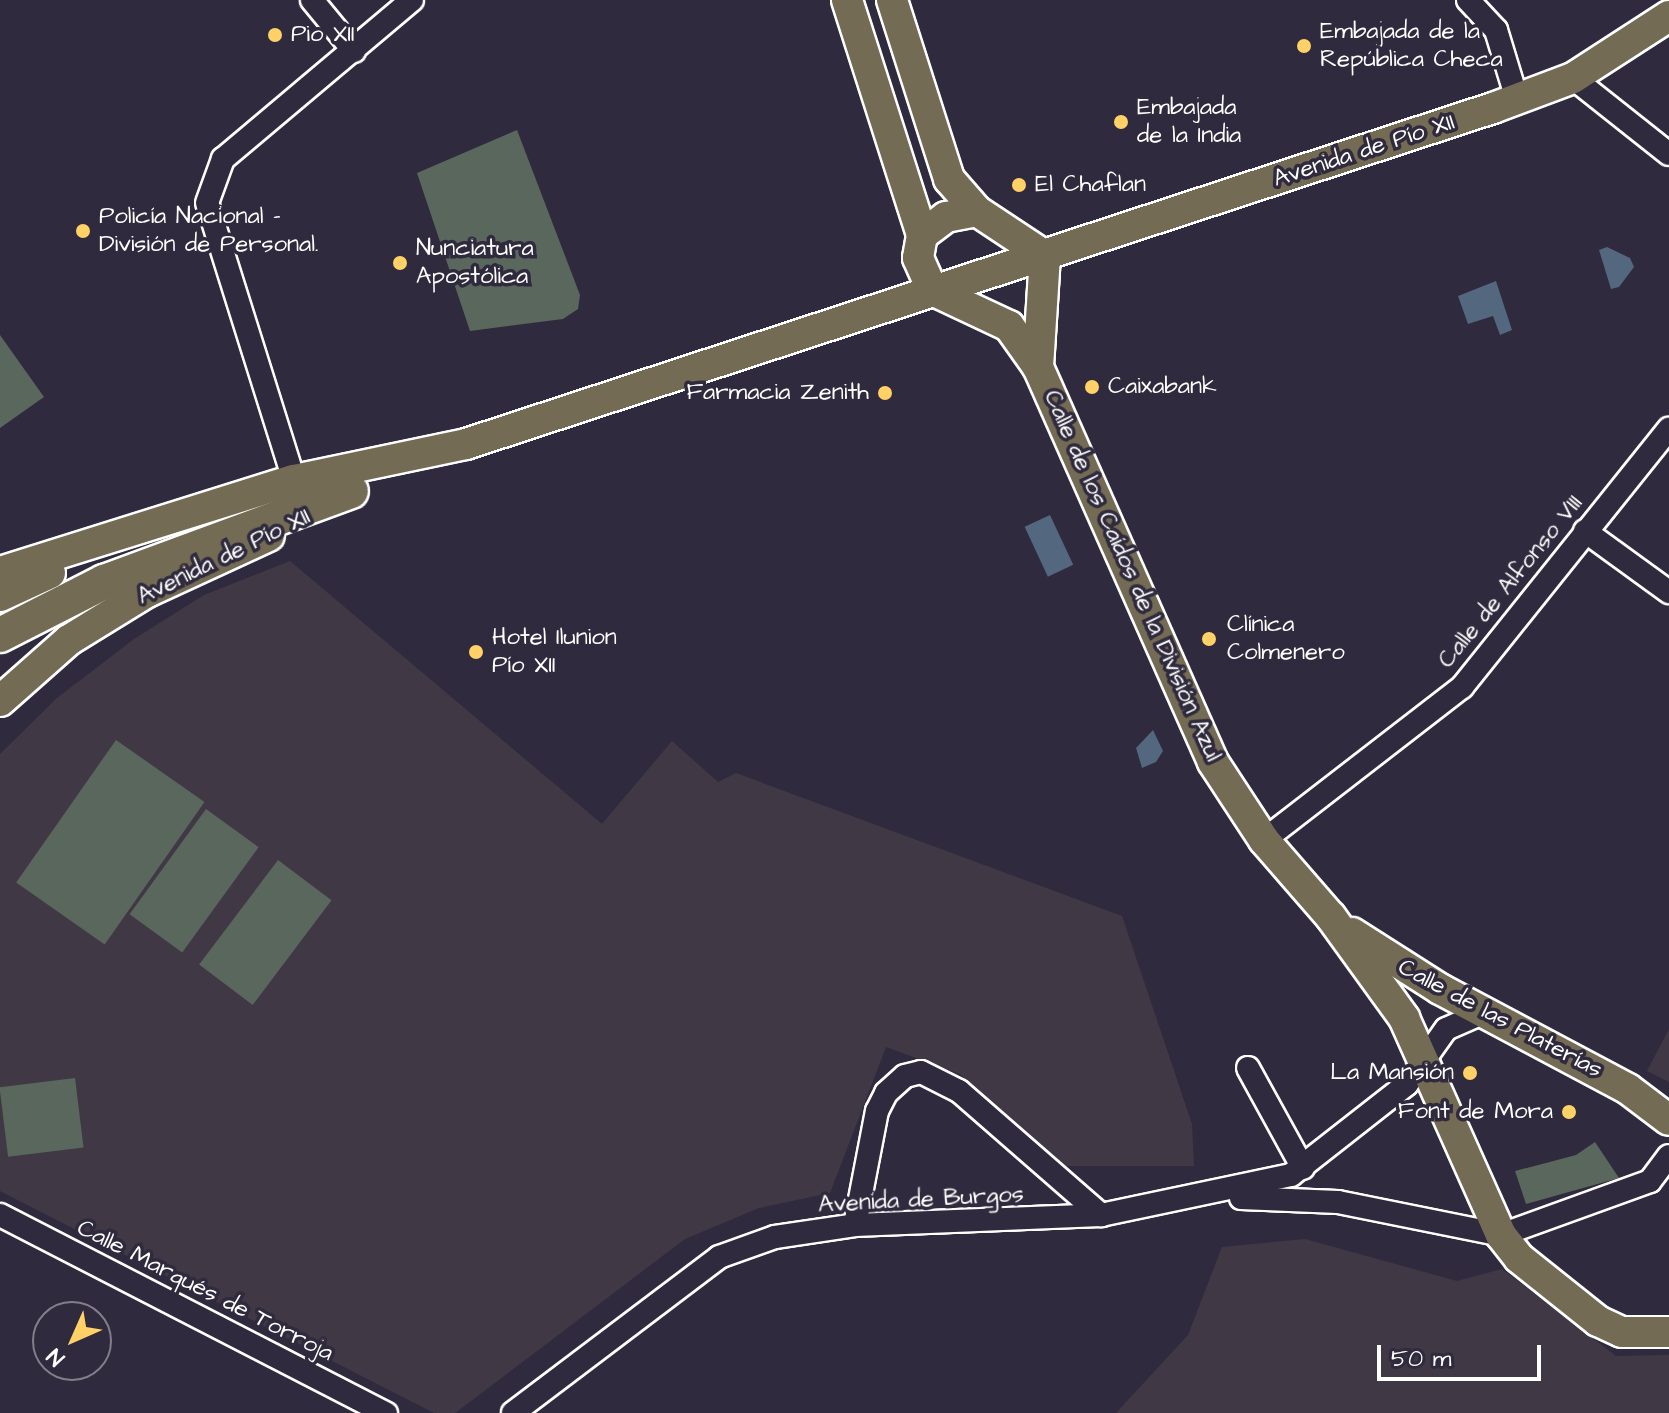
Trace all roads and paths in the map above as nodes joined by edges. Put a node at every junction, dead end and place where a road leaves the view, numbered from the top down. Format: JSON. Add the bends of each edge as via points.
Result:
{"nodes":[{"id":1,"x":312,"y":0,"type":"edge"},
{"id":2,"x":412,"y":0,"type":"edge"},
{"id":3,"x":847,"y":0,"type":"edge"},
{"id":4,"x":892,"y":0,"type":"edge"},
{"id":5,"x":1468,"y":0,"type":"edge"},
{"id":6,"x":1669,"y":16,"type":"edge"},
{"id":7,"x":354,"y":51,"type":"junction"},
{"id":8,"x":1573,"y":78,"type":"junction"},
{"id":9,"x":1517,"y":99,"type":"junction"},
{"id":10,"x":1669,"y":154,"type":"edge"},
{"id":11,"x":977,"y":211,"type":"junction"},
{"id":12,"x":922,"y":235,"type":"junction"},
{"id":13,"x":1045,"y":256,"type":"junction"},
{"id":14,"x":932,"y":290,"type":"junction"},
{"id":15,"x":1024,"y":321,"type":"junction"},
{"id":16,"x":1669,"y":429,"type":"edge"},
{"id":17,"x":466,"y":444,"type":"junction"},
{"id":18,"x":294,"y":480,"type":"junction"},
{"id":19,"x":351,"y":491,"type":"junction"},
{"id":20,"x":169,"y":522,"type":"junction"},
{"id":21,"x":1585,"y":531,"type":"junction"},
{"id":22,"x":0,"y":572,"type":"edge"},
{"id":23,"x":1669,"y":592,"type":"edge"},
{"id":24,"x":0,"y":596,"type":"edge"},
{"id":25,"x":0,"y":635,"type":"edge"},
{"id":26,"x":0,"y":701,"type":"edge"},
{"id":27,"x":1264,"y":840,"type":"junction"},
{"id":28,"x":1331,"y":917,"type":"junction"},
{"id":29,"x":1485,"y":1012,"type":"junction"},
{"id":30,"x":1424,"y":1056,"type":"junction"},
{"id":31,"x":1248,"y":1068,"type":"dead end"},
{"id":32,"x":1669,"y":1120,"type":"edge"},
{"id":33,"x":1669,"y":1156,"type":"edge"},
{"id":34,"x":1303,"y":1168,"type":"junction"},
{"id":35,"x":1195,"y":1199,"type":"junction"},
{"id":36,"x":0,"y":1215,"type":"edge"},
{"id":37,"x":1101,"y":1215,"type":"junction"},
{"id":38,"x":855,"y":1225,"type":"junction"},
{"id":39,"x":1501,"y":1235,"type":"junction"},
{"id":40,"x":1669,"y":1332,"type":"edge"},
{"id":41,"x":386,"y":1413,"type":"edge"},
{"id":42,"x":513,"y":1413,"type":"edge"}],
"edges":[{"from":1,"to":7,"type":"street"},
{"from":2,"to":7,"type":"street"},
{"from":3,"to":12,"type":"main road"},
{"from":4,"to":11,"type":"main road","via":[[949,179]]},
{"from":5,"to":9,"type":"street","via":[[1496,30]]},
{"from":6,"to":8,"type":"main road","name":"Avenida de Pío XII"},
{"from":7,"to":18,"type":"street","via":[[223,159],[207,203]]},
{"from":8,"to":9,"type":"main road","name":"Avenida de Pío XII"},
{"from":8,"to":10,"type":"street"},
{"from":9,"to":13,"type":"main road","name":"Avenida de Pío XII"},
{"from":11,"to":12,"type":"main road","via":[[946,217]]},
{"from":11,"to":13,"type":"main road"},
{"from":12,"to":14,"type":"main road","via":[[918,258]]},
{"from":13,"to":14,"type":"main road","name":"Avenida de Pío XII"},
{"from":13,"to":15,"type":"main road"},
{"from":14,"to":15,"type":"main road"},
{"from":14,"to":17,"type":"main road","name":"Avenida de Pío XII"},
{"from":15,"to":27,"type":"main road","name":"Calle de los Caídos de la División Azul","via":[[1038,367],[1213,762]]},
{"from":16,"to":21,"type":"street","name":"Calle de Alfonso VIII"},
{"from":17,"to":18,"type":"main road","name":"Avenida de Pío XII"},
{"from":17,"to":19,"type":"main road","name":"Avenida de Pío XII"},
{"from":18,"to":20,"type":"main road","name":"Avenida de Pío XII"},
{"from":19,"to":25,"type":"highway","via":[[104,582]]},
{"from":19,"to":26,"type":"main road","name":"Avenida de Pío XII","via":[[278,532],[147,592],[69,640]]},
{"from":20,"to":22,"type":"main road","name":"Avenida de Pío XII"},
{"from":20,"to":24,"type":"main road","name":"Avenida de Pío XII"},
{"from":21,"to":23,"type":"street"},
{"from":21,"to":27,"type":"street","name":"Calle de Alfonso VIII","via":[[1462,687]]},
{"from":27,"to":28,"type":"main road","name":"Calle de los Caídos de la División Azul"},
{"from":28,"to":29,"type":"main road","name":"Calle de las Platerías","via":[[1408,971]]},
{"from":28,"to":30,"type":"main road","name":"Calle de los Caídos de la División Azul","via":[[1404,1018]]},
{"from":29,"to":30,"type":"street","via":[[1446,1029]]},
{"from":29,"to":32,"type":"main road","name":"Calle de las Platerías","via":[[1628,1089]]},
{"from":30,"to":34,"type":"street","via":[[1400,1090]]},
{"from":30,"to":39,"type":"main road","name":"Calle de los Caídos de la División Azul"},
{"from":31,"to":34,"type":"street"},
{"from":33,"to":39,"type":"street","via":[[1650,1181]]},
{"from":34,"to":35,"type":"street"},
{"from":35,"to":37,"type":"street","name":"Avenida de Burgos"},
{"from":35,"to":39,"type":"street","via":[[1338,1202]]},
{"from":36,"to":41,"type":"street","name":"Calle Marqués de Torroja"},
{"from":37,"to":38,"type":"street","name":"Avenida de Burgos"},
{"from":37,"to":38,"type":"street","via":[[959,1091],[921,1072],[905,1076],[886,1093],[877,1111]]},
{"from":38,"to":42,"type":"street","name":"Avenida de Burgos","via":[[775,1237],[719,1257]]},
{"from":39,"to":40,"type":"main road","name":"Calle de los Caídos de la División Azul","via":[[1519,1258],[1598,1321],[1622,1332]]}]}
